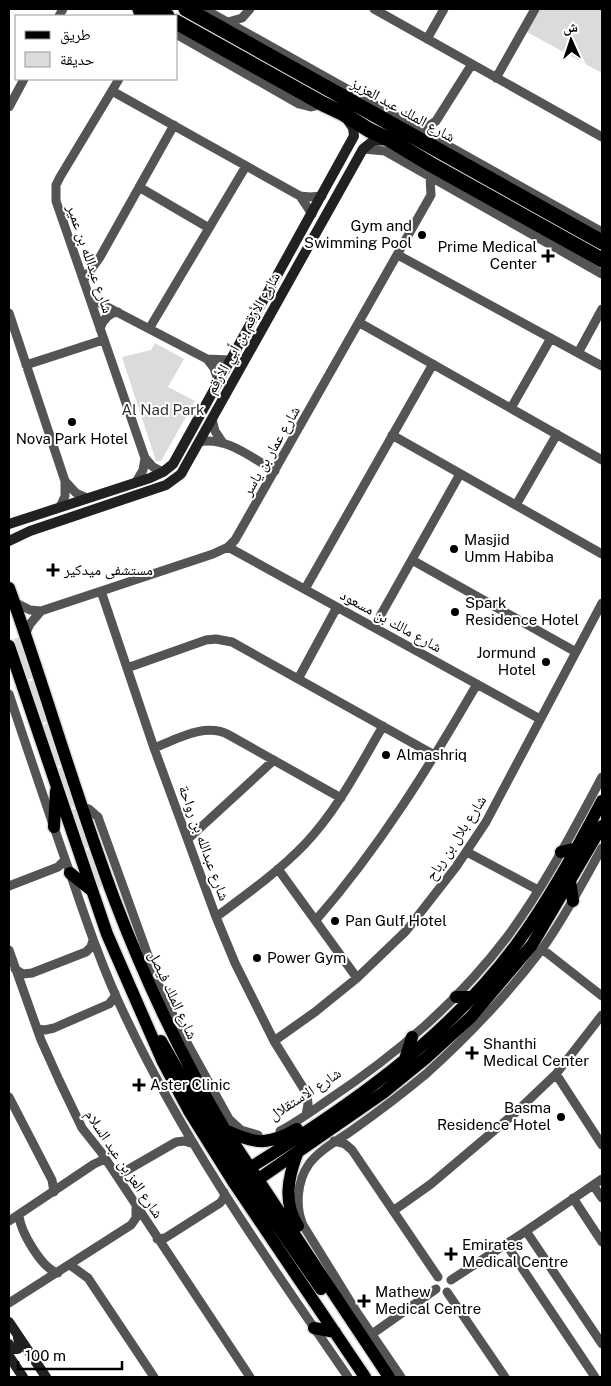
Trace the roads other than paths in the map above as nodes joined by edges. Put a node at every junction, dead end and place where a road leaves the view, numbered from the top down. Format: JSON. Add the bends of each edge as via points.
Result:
{"nodes":[{"id":1,"x":186,"y":9,"type":"edge"},
{"id":2,"x":204,"y":9,"type":"edge"},
{"id":3,"x":374,"y":9,"type":"edge"},
{"id":4,"x":444,"y":9,"type":"edge"},
{"id":5,"x":535,"y":9,"type":"edge"},
{"id":6,"x":248,"y":11,"type":"edge"},
{"id":7,"x":142,"y":12,"type":"edge"},
{"id":8,"x":161,"y":15,"type":"edge"},
{"id":9,"x":228,"y":22,"type":"junction"},
{"id":10,"x":178,"y":23,"type":"edge"},
{"id":11,"x":178,"y":35,"type":"edge"},
{"id":12,"x":427,"y":39,"type":"junction"},
{"id":13,"x":251,"y":40,"type":"junction"},
{"id":14,"x":231,"y":59,"type":"junction"},
{"id":15,"x":472,"y":64,"type":"junction"},
{"id":16,"x":496,"y":78,"type":"junction"},
{"id":17,"x":23,"y":80,"type":"edge"},
{"id":18,"x":118,"y":80,"type":"edge"},
{"id":19,"x":294,"y":88,"type":"junction"},
{"id":20,"x":335,"y":88,"type":"junction"},
{"id":21,"x":112,"y":91,"type":"junction"},
{"id":22,"x":297,"y":103,"type":"junction"},
{"id":23,"x":323,"y":104,"type":"junction"},
{"id":24,"x":9,"y":107,"type":"edge"},
{"id":25,"x":342,"y":113,"type":"junction"},
{"id":26,"x":439,"y":118,"type":"junction"},
{"id":27,"x":174,"y":125,"type":"junction"},
{"id":28,"x":419,"y":129,"type":"junction"},
{"id":29,"x":602,"y":137,"type":"edge"},
{"id":30,"x":390,"y":140,"type":"junction"},
{"id":31,"x":439,"y":145,"type":"junction"},
{"id":32,"x":347,"y":148,"type":"junction"},
{"id":33,"x":363,"y":149,"type":"junction"},
{"id":34,"x":246,"y":166,"type":"junction"},
{"id":35,"x":430,"y":171,"type":"junction"},
{"id":36,"x":349,"y":172,"type":"junction"},
{"id":37,"x":448,"y":186,"type":"junction"},
{"id":38,"x":139,"y":187,"type":"junction"},
{"id":39,"x":431,"y":195,"type":"junction"},
{"id":40,"x":300,"y":196,"type":"junction"},
{"id":41,"x":322,"y":196,"type":"junction"},
{"id":42,"x":312,"y":214,"type":"junction"},
{"id":43,"x":209,"y":228,"type":"junction"},
{"id":44,"x":537,"y":230,"type":"junction"},
{"id":45,"x":602,"y":234,"type":"edge"},
{"id":46,"x":398,"y":255,"type":"junction"},
{"id":47,"x":100,"y":257,"type":"junction"},
{"id":48,"x":76,"y":258,"type":"junction"},
{"id":49,"x":602,"y":260,"type":"edge"},
{"id":50,"x":602,"y":274,"type":"edge"},
{"id":51,"x":84,"y":279,"type":"junction"},
{"id":52,"x":90,"y":298,"type":"junction"},
{"id":53,"x":602,"y":309,"type":"edge"},
{"id":54,"x":118,"y":312,"type":"junction"},
{"id":55,"x":9,"y":314,"type":"edge"},
{"id":56,"x":360,"y":323,"type":"junction"},
{"id":57,"x":100,"y":329,"type":"junction"},
{"id":58,"x":149,"y":329,"type":"junction"},
{"id":59,"x":551,"y":338,"type":"junction"},
{"id":60,"x":103,"y":340,"type":"junction"},
{"id":61,"x":578,"y":353,"type":"junction"},
{"id":62,"x":207,"y":359,"type":"junction"},
{"id":63,"x":229,"y":360,"type":"junction"},
{"id":64,"x":433,"y":364,"type":"junction"},
{"id":65,"x":26,"y":365,"type":"junction"},
{"id":66,"x":602,"y":366,"type":"edge"},
{"id":67,"x":218,"y":380,"type":"junction"},
{"id":68,"x":511,"y":408,"type":"junction"},
{"id":69,"x":212,"y":419,"type":"junction"},
{"id":70,"x":557,"y":434,"type":"junction"},
{"id":71,"x":392,"y":435,"type":"junction"},
{"id":72,"x":199,"y":442,"type":"junction"},
{"id":73,"x":224,"y":442,"type":"junction"},
{"id":74,"x":144,"y":458,"type":"junction"},
{"id":75,"x":602,"y":460,"type":"edge"},
{"id":76,"x":275,"y":471,"type":"junction"},
{"id":77,"x":163,"y":472,"type":"junction"},
{"id":78,"x":460,"y":474,"type":"junction"},
{"id":79,"x":65,"y":481,"type":"junction"},
{"id":80,"x":132,"y":483,"type":"junction"},
{"id":81,"x":87,"y":498,"type":"junction"},
{"id":82,"x":516,"y":505,"type":"junction"},
{"id":83,"x":60,"y":507,"type":"junction"},
{"id":84,"x":90,"y":510,"type":"junction"},
{"id":85,"x":9,"y":524,"type":"edge"},
{"id":86,"x":30,"y":531,"type":"junction"},
{"id":87,"x":9,"y":541,"type":"edge"},
{"id":88,"x":228,"y":547,"type":"junction"},
{"id":89,"x":602,"y":554,"type":"edge"},
{"id":90,"x":412,"y":560,"type":"junction"},
{"id":91,"x":9,"y":588,"type":"edge"},
{"id":92,"x":305,"y":589,"type":"junction"},
{"id":93,"x":101,"y":591,"type":"junction"},
{"id":94,"x":14,"y":602,"type":"junction"},
{"id":95,"x":602,"y":603,"type":"edge"},
{"id":96,"x":337,"y":607,"type":"junction"},
{"id":97,"x":41,"y":611,"type":"junction"},
{"id":98,"x":600,"y":613,"type":"edge"},
{"id":99,"x":374,"y":628,"type":"junction"},
{"id":100,"x":25,"y":635,"type":"junction"},
{"id":101,"x":9,"y":646,"type":"edge"},
{"id":102,"x":576,"y":652,"type":"junction"},
{"id":103,"x":127,"y":668,"type":"junction"},
{"id":104,"x":298,"y":678,"type":"junction"},
{"id":105,"x":477,"y":684,"type":"junction"},
{"id":106,"x":9,"y":694,"type":"edge"},
{"id":107,"x":12,"y":711,"type":"edge"},
{"id":108,"x":540,"y":719,"type":"junction"},
{"id":109,"x":383,"y":726,"type":"junction"},
{"id":110,"x":154,"y":748,"type":"junction"},
{"id":111,"x":436,"y":756,"type":"junction"},
{"id":112,"x":274,"y":760,"type":"junction"},
{"id":113,"x":602,"y":777,"type":"edge"},
{"id":114,"x":56,"y":784,"type":"junction"},
{"id":115,"x":342,"y":798,"type":"junction"},
{"id":116,"x":602,"y":801,"type":"edge"},
{"id":117,"x":83,"y":808,"type":"junction"},
{"id":118,"x":596,"y":813,"type":"junction"},
{"id":119,"x":602,"y":826,"type":"edge"},
{"id":120,"x":54,"y":827,"type":"junction"},
{"id":121,"x":188,"y":839,"type":"junction"},
{"id":122,"x":599,"y":843,"type":"edge"},
{"id":123,"x":577,"y":848,"type":"junction"},
{"id":124,"x":467,"y":852,"type":"junction"},
{"id":125,"x":561,"y":852,"type":"junction"},
{"id":126,"x":65,"y":860,"type":"junction"},
{"id":127,"x":278,"y":869,"type":"junction"},
{"id":128,"x":70,"y":873,"type":"junction"},
{"id":129,"x":570,"y":880,"type":"junction"},
{"id":130,"x":9,"y":886,"type":"edge"},
{"id":131,"x":90,"y":889,"type":"junction"},
{"id":132,"x":538,"y":890,"type":"junction"},
{"id":133,"x":573,"y":901,"type":"junction"},
{"id":134,"x":216,"y":917,"type":"junction"},
{"id":135,"x":316,"y":920,"type":"junction"},
{"id":136,"x":93,"y":940,"type":"junction"},
{"id":137,"x":542,"y":949,"type":"junction"},
{"id":138,"x":9,"y":950,"type":"edge"},
{"id":139,"x":15,"y":969,"type":"junction"},
{"id":140,"x":357,"y":978,"type":"junction"},
{"id":141,"x":9,"y":979,"type":"edge"},
{"id":142,"x":20,"y":982,"type":"junction"},
{"id":143,"x":483,"y":984,"type":"junction"},
{"id":144,"x":514,"y":984,"type":"junction"},
{"id":145,"x":497,"y":987,"type":"junction"},
{"id":146,"x":115,"y":993,"type":"junction"},
{"id":147,"x":602,"y":996,"type":"edge"},
{"id":148,"x":456,"y":997,"type":"junction"},
{"id":149,"x":472,"y":997,"type":"junction"},
{"id":150,"x":602,"y":1015,"type":"edge"},
{"id":151,"x":471,"y":1017,"type":"junction"},
{"id":152,"x":37,"y":1029,"type":"junction"},
{"id":153,"x":412,"y":1037,"type":"junction"},
{"id":154,"x":274,"y":1041,"type":"junction"},
{"id":155,"x":426,"y":1058,"type":"junction"},
{"id":156,"x":404,"y":1061,"type":"junction"},
{"id":157,"x":425,"y":1074,"type":"junction"},
{"id":158,"x":556,"y":1074,"type":"junction"},
{"id":159,"x":306,"y":1094,"type":"junction"},
{"id":160,"x":9,"y":1097,"type":"edge"},
{"id":161,"x":325,"y":1102,"type":"junction"},
{"id":162,"x":306,"y":1115,"type":"junction"},
{"id":163,"x":320,"y":1122,"type":"junction"},
{"id":164,"x":225,"y":1130,"type":"junction"},
{"id":165,"x":353,"y":1130,"type":"junction"},
{"id":166,"x":336,"y":1141,"type":"junction"},
{"id":167,"x":313,"y":1143,"type":"junction"},
{"id":168,"x":194,"y":1145,"type":"junction"},
{"id":169,"x":602,"y":1145,"type":"edge"},
{"id":170,"x":352,"y":1150,"type":"junction"},
{"id":171,"x":297,"y":1154,"type":"junction"},
{"id":172,"x":105,"y":1159,"type":"junction"},
{"id":173,"x":117,"y":1176,"type":"junction"},
{"id":174,"x":602,"y":1178,"type":"edge"},
{"id":175,"x":239,"y":1179,"type":"junction"},
{"id":176,"x":593,"y":1185,"type":"junction"},
{"id":177,"x":54,"y":1192,"type":"junction"},
{"id":178,"x":573,"y":1198,"type":"junction"},
{"id":179,"x":602,"y":1198,"type":"edge"},
{"id":180,"x":136,"y":1207,"type":"junction"},
{"id":181,"x":9,"y":1210,"type":"edge"},
{"id":182,"x":393,"y":1211,"type":"junction"},
{"id":183,"x":19,"y":1215,"type":"junction"},
{"id":184,"x":9,"y":1221,"type":"edge"},
{"id":185,"x":526,"y":1231,"type":"junction"},
{"id":186,"x":157,"y":1238,"type":"junction"},
{"id":187,"x":602,"y":1242,"type":"edge"},
{"id":188,"x":307,"y":1243,"type":"junction"},
{"id":189,"x":506,"y":1244,"type":"junction"},
{"id":190,"x":70,"y":1265,"type":"junction"},
{"id":191,"x":58,"y":1273,"type":"junction"},
{"id":192,"x":438,"y":1277,"type":"junction"},
{"id":193,"x":450,"y":1280,"type":"junction"},
{"id":194,"x":436,"y":1289,"type":"junction"},
{"id":195,"x":448,"y":1292,"type":"junction"},
{"id":196,"x":9,"y":1304,"type":"edge"},
{"id":197,"x":343,"y":1308,"type":"junction"},
{"id":198,"x":358,"y":1314,"type":"junction"},
{"id":199,"x":9,"y":1322,"type":"edge"},
{"id":200,"x":314,"y":1328,"type":"junction"},
{"id":201,"x":335,"y":1332,"type":"junction"},
{"id":202,"x":16,"y":1334,"type":"junction"},
{"id":203,"x":372,"y":1334,"type":"junction"},
{"id":204,"x":9,"y":1344,"type":"edge"},
{"id":205,"x":602,"y":1344,"type":"edge"},
{"id":206,"x":369,"y":1349,"type":"junction"},
{"id":207,"x":9,"y":1356,"type":"edge"},
{"id":208,"x":22,"y":1377,"type":"edge"},
{"id":209,"x":46,"y":1377,"type":"edge"},
{"id":210,"x":154,"y":1377,"type":"edge"},
{"id":211,"x":250,"y":1377,"type":"edge"},
{"id":212,"x":348,"y":1377,"type":"edge"},
{"id":213,"x":365,"y":1377,"type":"edge"},
{"id":214,"x":389,"y":1377,"type":"edge"},
{"id":215,"x":401,"y":1377,"type":"edge"},
{"id":216,"x":505,"y":1377,"type":"edge"},
{"id":217,"x":595,"y":1377,"type":"edge"}],
"edges":[{"from":1,"to":13,"type":"highway","name":"شارع الملك عبد العزيز"},
{"from":2,"to":9,"type":"street","name":"شارع الملك عبد العزيز"},
{"from":3,"to":12,"type":"street"},
{"from":4,"to":12,"type":"street"},
{"from":5,"to":16,"type":"street"},
{"from":6,"to":9,"type":"street","via":[[239,19]]},
{"from":6,"to":13,"type":"street","via":[[246,25]]},
{"from":7,"to":8,"type":"highway"},
{"from":9,"to":13,"type":"street","name":"شارع الملك عبد العزيز"},
{"from":10,"to":14,"type":"highway"},
{"from":11,"to":14,"type":"street"},
{"from":12,"to":15,"type":"street"},
{"from":13,"to":20,"type":"highway","name":"شارع الملك عبد العزيز"},
{"from":14,"to":19,"type":"highway"},
{"from":14,"to":22,"type":"street"},
{"from":15,"to":16,"type":"street"},
{"from":15,"to":26,"type":"street"},
{"from":16,"to":29,"type":"street"},
{"from":17,"to":24,"type":"street"},
{"from":18,"to":21,"type":"street","name":"شارع عبدالله بن عمير"},
{"from":19,"to":22,"type":"highway"},
{"from":19,"to":23,"type":"highway"},
{"from":20,"to":28,"type":"street","name":"شارع الملك عبد العزيز"},
{"from":20,"to":31,"type":"highway","name":"شارع الملك عبد العزيز"},
{"from":21,"to":27,"type":"street"},
{"from":21,"to":48,"type":"street","name":"شارع عبدالله بن عمير","via":[[56,184],[56,201]]},
{"from":22,"to":23,"type":"street","via":[[311,107]]},
{"from":23,"to":25,"type":"highway"},
{"from":25,"to":30,"type":"highway"},
{"from":25,"to":32,"type":"street","name":"شارع الأرقم بن أبي الأرقم","via":[[354,132]]},
{"from":26,"to":28,"type":"street","via":[[430,126]]},
{"from":26,"to":31,"type":"street"},
{"from":27,"to":34,"type":"street"},
{"from":27,"to":38,"type":"street"},
{"from":28,"to":31,"type":"street","name":"شارع الملك عبد العزيز"},
{"from":30,"to":33,"type":"street","via":[[373,140]]},
{"from":30,"to":35,"type":"highway"},
{"from":31,"to":45,"type":"highway","name":"شارع الملك عبد العزيز"},
{"from":32,"to":36,"type":"street","via":[[351,147],[355,153],[348,165]]},
{"from":32,"to":41,"type":"street","name":"شارع الأرقم بن أبي الأرقم"},
{"from":33,"to":35,"type":"street","via":[[385,151]]},
{"from":33,"to":36,"type":"street","name":"شارع الأرقم بن أبي الأرقم"},
{"from":34,"to":40,"type":"street"},
{"from":34,"to":43,"type":"street"},
{"from":35,"to":37,"type":"street"},
{"from":35,"to":39,"type":"street"},
{"from":35,"to":44,"type":"highway"},
{"from":36,"to":69,"type":"street","name":"شارع الأرقم بن أبي الأرقم"},
{"from":37,"to":39,"type":"street"},
{"from":37,"to":44,"type":"street"},
{"from":38,"to":43,"type":"street"},
{"from":38,"to":47,"type":"street"},
{"from":39,"to":46,"type":"street","name":"شارع عمار بن ياسر"},
{"from":40,"to":41,"type":"street"},
{"from":40,"to":42,"type":"street"},
{"from":41,"to":42,"type":"street","name":"شارع الأرقم بن أبي الأرقم"},
{"from":42,"to":63,"type":"street","name":"شارع الأرقم بن أبي الأرقم"},
{"from":43,"to":58,"type":"street"},
{"from":44,"to":49,"type":"highway"},
{"from":44,"to":50,"type":"street"},
{"from":46,"to":56,"type":"street","name":"شارع عمار بن ياسر"},
{"from":46,"to":59,"type":"street"},
{"from":47,"to":48,"type":"street"},
{"from":47,"to":51,"type":"street"},
{"from":48,"to":51,"type":"street","name":"شارع عبدالله بن عمير"},
{"from":51,"to":52,"type":"street","name":"شارع عبدالله بن عمير"},
{"from":52,"to":54,"type":"street"},
{"from":52,"to":57,"type":"street","name":"شارع عبدالله بن عمير"},
{"from":53,"to":61,"type":"street"},
{"from":54,"to":57,"type":"street","via":[[108,315]]},
{"from":54,"to":58,"type":"street"},
{"from":55,"to":65,"type":"street"},
{"from":56,"to":64,"type":"street"},
{"from":56,"to":76,"type":"street","name":"شارع عمار بن ياسر"},
{"from":57,"to":60,"type":"street","name":"شارع عبدالله بن عمير"},
{"from":58,"to":62,"type":"street"},
{"from":59,"to":61,"type":"street"},
{"from":59,"to":68,"type":"street"},
{"from":60,"to":65,"type":"street"},
{"from":60,"to":74,"type":"street","name":"شارع عبدالله بن عمير"},
{"from":61,"to":66,"type":"street"},
{"from":62,"to":63,"type":"street"},
{"from":62,"to":67,"type":"street"},
{"from":63,"to":67,"type":"street","name":"شارع الأرقم بن أبي الأرقم"},
{"from":64,"to":68,"type":"street"},
{"from":64,"to":71,"type":"street"},
{"from":65,"to":79,"type":"street"},
{"from":67,"to":77,"type":"street","name":"شارع الأرقم بن أبي الأرقم","via":[[176,458]]},
{"from":68,"to":70,"type":"street"},
{"from":69,"to":72,"type":"street","name":"شارع الأرقم بن أبي الأرقم"},
{"from":69,"to":73,"type":"street","via":[[215,431]]},
{"from":70,"to":75,"type":"street"},
{"from":70,"to":82,"type":"street"},
{"from":71,"to":78,"type":"street"},
{"from":71,"to":92,"type":"street"},
{"from":72,"to":73,"type":"street"},
{"from":72,"to":84,"type":"street","name":"شارع الأرقم بن أبي الأرقم","via":[[181,474],[171,482]]},
{"from":73,"to":76,"type":"street"},
{"from":74,"to":77,"type":"street"},
{"from":74,"to":80,"type":"street","via":[[143,470]]},
{"from":76,"to":88,"type":"street","name":"شارع عمار بن ياسر","via":[[239,536]]},
{"from":77,"to":80,"type":"street"},
{"from":78,"to":82,"type":"street"},
{"from":78,"to":90,"type":"street"},
{"from":79,"to":81,"type":"street","via":[[76,493]]},
{"from":79,"to":83,"type":"street"},
{"from":80,"to":81,"type":"street"},
{"from":80,"to":84,"type":"street","via":[[129,491],[97,502]]},
{"from":81,"to":83,"type":"street"},
{"from":82,"to":89,"type":"street"},
{"from":83,"to":85,"type":"street"},
{"from":83,"to":86,"type":"street","via":[[50,516],[23,526],[24,531]]},
{"from":84,"to":86,"type":"street","name":"شارع الأرقم بن أبي الأرقم"},
{"from":86,"to":87,"type":"street","name":"شارع الأرقم بن أبي الأرقم"},
{"from":88,"to":92,"type":"street","name":"شارع مالك بن مسعود"},
{"from":88,"to":93,"type":"street","name":"شارع عمار بن ياسر"},
{"from":90,"to":99,"type":"street"},
{"from":90,"to":102,"type":"street"},
{"from":91,"to":94,"type":"main road","name":"شارع الملك فيصل"},
{"from":92,"to":96,"type":"street","name":"شارع مالك بن مسعود"},
{"from":93,"to":97,"type":"street","name":"شارع عمار بن ياسر"},
{"from":93,"to":103,"type":"street","name":"شارع عبدالله بن رواحة"},
{"from":94,"to":97,"type":"street","via":[[30,610]]},
{"from":94,"to":100,"type":"main road","name":"شارع الملك فيصل"},
{"from":95,"to":98,"type":"street","name":"شارع بلال بن رباح"},
{"from":96,"to":99,"type":"street","name":"شارع مالك بن مسعود"},
{"from":96,"to":104,"type":"street"},
{"from":97,"to":100,"type":"street"},
{"from":98,"to":102,"type":"street","name":"شارع بلال بن رباح"},
{"from":99,"to":105,"type":"street","name":"شارع مالك بن مسعود"},
{"from":100,"to":117,"type":"main road","name":"شارع الملك فيصل"},
{"from":101,"to":114,"type":"main road","name":"شارع الملك فيصل"},
{"from":102,"to":108,"type":"street","name":"شارع بلال بن رباح"},
{"from":103,"to":104,"type":"street","via":[[216,639],[232,642]]},
{"from":103,"to":110,"type":"street","name":"شارع عبدالله بن رواحة"},
{"from":104,"to":109,"type":"street"},
{"from":105,"to":108,"type":"street","name":"شارع مالك بن مسعود"},
{"from":105,"to":111,"type":"street"},
{"from":106,"to":107,"type":"street","name":"شارع الملك فيصل"},
{"from":107,"to":120,"type":"street","name":"شارع الملك فيصل"},
{"from":108,"to":124,"type":"street","name":"شارع بلال بن رباح"},
{"from":109,"to":111,"type":"street"},
{"from":109,"to":115,"type":"street"},
{"from":110,"to":112,"type":"street","via":[[200,731],[217,730]]},
{"from":110,"to":121,"type":"street","name":"شارع عبدالله بن رواحة"},
{"from":111,"to":135,"type":"street","via":[[350,882]]},
{"from":112,"to":115,"type":"street"},
{"from":112,"to":121,"type":"street"},
{"from":113,"to":125,"type":"street","name":"شارع الاستقلال"},
{"from":114,"to":120,"type":"main road"},
{"from":114,"to":131,"type":"main road","name":"شارع الملك فيصل"},
{"from":115,"to":127,"type":"street","via":[[316,831]]},
{"from":116,"to":118,"type":"main road","name":"شارع الاستقلال"},
{"from":117,"to":162,"type":"street","name":"شارع الاستقلال","via":[[98,817],[159,986],[229,1119],[248,1133],[269,1135]]},
{"from":117,"to":164,"type":"main road","name":"شارع الملك فيصل","via":[[114,898],[147,979],[182,1054]]},
{"from":118,"to":122,"type":"main road","via":[[602,814],[595,830]]},
{"from":118,"to":123,"type":"main road","name":"شارع الاستقلال"},
{"from":119,"to":122,"type":"main road"},
{"from":120,"to":126,"type":"street","name":"شارع الملك فيصل"},
{"from":121,"to":134,"type":"street","name":"شارع عبدالله بن رواحة"},
{"from":122,"to":129,"type":"main road"},
{"from":122,"to":133,"type":"street"},
{"from":123,"to":125,"type":"main road"},
{"from":123,"to":143,"type":"main road","name":"شارع الاستقلال","via":[[527,930]]},
{"from":124,"to":132,"type":"street"},
{"from":124,"to":140,"type":"street","name":"شارع بلال بن رباح","via":[[418,917]]},
{"from":125,"to":132,"type":"street","name":"شارع الاستقلال"},
{"from":126,"to":128,"type":"street","name":"شارع الملك فيصل"},
{"from":126,"to":130,"type":"street","via":[[58,868]]},
{"from":127,"to":134,"type":"street"},
{"from":127,"to":135,"type":"street"},
{"from":128,"to":131,"type":"main road"},
{"from":128,"to":136,"type":"street","name":"شارع الملك فيصل"},
{"from":129,"to":133,"type":"main road"},
{"from":129,"to":145,"type":"main road","via":[[532,945]]},
{"from":131,"to":175,"type":"main road","name":"شارع الملك فيصل","via":[[148,1028],[185,1103]]},
{"from":132,"to":148,"type":"street","name":"شارع الاستقلال","via":[[508,935]]},
{"from":133,"to":137,"type":"street"},
{"from":134,"to":154,"type":"street","name":"شارع عبدالله بن رواحة"},
{"from":135,"to":140,"type":"street"},
{"from":136,"to":139,"type":"street","via":[[86,952],[32,973],[23,974]]},
{"from":136,"to":146,"type":"street","name":"شارع الملك فيصل"},
{"from":137,"to":144,"type":"street"},
{"from":137,"to":147,"type":"street"},
{"from":138,"to":139,"type":"street","name":"شارع العز بن عبد السلام"},
{"from":139,"to":142,"type":"street","name":"شارع العز بن عبد السلام"},
{"from":140,"to":154,"type":"street","name":"شارع بلال بن رباح"},
{"from":141,"to":142,"type":"street"},
{"from":142,"to":152,"type":"street","name":"شارع العز بن عبد السلام"},
{"from":143,"to":149,"type":"main road","name":"شارع الاستقلال"},
{"from":143,"to":151,"type":"main road","via":[[483,993],[464,1014]]},
{"from":144,"to":145,"type":"main road"},
{"from":144,"to":157,"type":"street"},
{"from":145,"to":151,"type":"main road"},
{"from":146,"to":152,"type":"street","via":[[109,1004],[54,1028]]},
{"from":146,"to":168,"type":"street","name":"شارع الملك فيصل","via":[[155,1077]]},
{"from":148,"to":149,"type":"main road"},
{"from":148,"to":153,"type":"street","name":"شارع الاستقلال"},
{"from":149,"to":156,"type":"main road","name":"شارع الاستقلال"},
{"from":150,"to":158,"type":"street"},
{"from":151,"to":155,"type":"main road"},
{"from":152,"to":172,"type":"street","name":"شارع العز بن عبد السلام","via":[[74,1113]]},
{"from":153,"to":156,"type":"main road"},
{"from":153,"to":161,"type":"street","name":"شارع الاستقلال"},
{"from":154,"to":159,"type":"street","name":"شارع عبدالله بن رواحة"},
{"from":155,"to":157,"type":"main road"},
{"from":155,"to":167,"type":"main road"},
{"from":156,"to":163,"type":"main road","name":"شارع الاستقلال"},
{"from":157,"to":165,"type":"street"},
{"from":158,"to":169,"type":"street"},
{"from":158,"to":182,"type":"street","via":[[486,1139]]},
{"from":159,"to":161,"type":"street"},
{"from":159,"to":162,"type":"street"},
{"from":160,"to":177,"type":"street","via":[[52,1180]]},
{"from":161,"to":162,"type":"street","name":"شارع الاستقلال"},
{"from":163,"to":164,"type":"main road","via":[[262,1142]]},
{"from":163,"to":175,"type":"main road","name":"شارع الاستقلال"},
{"from":164,"to":175,"type":"main road","name":"شارع الملك فيصل"},
{"from":165,"to":166,"type":"street"},
{"from":165,"to":170,"type":"street"},
{"from":166,"to":167,"type":"street"},
{"from":166,"to":170,"type":"street"},
{"from":166,"to":188,"type":"street","via":[[312,1160],[301,1180],[298,1211]]},
{"from":167,"to":171,"type":"main road"},
{"from":168,"to":173,"type":"street","via":[[188,1141],[176,1142]]},
{"from":168,"to":175,"type":"street","name":"شارع الملك فيصل"},
{"from":170,"to":182,"type":"street"},
{"from":171,"to":175,"type":"main road"},
{"from":171,"to":188,"type":"main road","via":[[290,1177],[288,1202],[292,1218]]},
{"from":172,"to":173,"type":"street","name":"شارع العز بن عبد السلام"},
{"from":172,"to":177,"type":"street"},
{"from":173,"to":180,"type":"street","name":"شارع العز بن عبد السلام"},
{"from":174,"to":176,"type":"street"},
{"from":175,"to":186,"type":"street","via":[[220,1203],[165,1238]]},
{"from":175,"to":188,"type":"main road","name":"شارع الملك فيصل"},
{"from":175,"to":200,"type":"street","name":"شارع الملك فيصل"},
{"from":175,"to":201,"type":"main road","name":"شارع الملك فيصل"},
{"from":175,"to":206,"type":"main road","via":[[254,1192],[351,1334]]},
{"from":176,"to":178,"type":"street"},
{"from":176,"to":179,"type":"street"},
{"from":177,"to":183,"type":"street"},
{"from":178,"to":185,"type":"street"},
{"from":178,"to":187,"type":"street"},
{"from":180,"to":186,"type":"street","name":"شارع العز بن عبد السلام"},
{"from":180,"to":190,"type":"street","via":[[136,1218],[131,1224]]},
{"from":181,"to":184,"type":"street"},
{"from":182,"to":192,"type":"street"},
{"from":183,"to":184,"type":"street"},
{"from":183,"to":191,"type":"street","via":[[23,1231],[47,1267]]},
{"from":185,"to":189,"type":"street"},
{"from":185,"to":205,"type":"street"},
{"from":186,"to":211,"type":"street","name":"شارع العز بن عبد السلام"},
{"from":188,"to":197,"type":"main road","name":"شارع الملك فيصل"},
{"from":188,"to":198,"type":"street","name":"شارع الملك فيصل"},
{"from":189,"to":193,"type":"street"},
{"from":189,"to":217,"type":"street"},
{"from":190,"to":191,"type":"street"},
{"from":190,"to":210,"type":"street","via":[[88,1278]]},
{"from":191,"to":196,"type":"street"},
{"from":192,"to":193,"type":"street"},
{"from":192,"to":194,"type":"street","via":[[434,1283]]},
{"from":193,"to":195,"type":"street","via":[[452,1285]]},
{"from":194,"to":195,"type":"street"},
{"from":194,"to":203,"type":"street"},
{"from":195,"to":216,"type":"street"},
{"from":197,"to":198,"type":"main road"},
{"from":197,"to":206,"type":"main road","name":"شارع الملك فيصل"},
{"from":198,"to":203,"type":"street","name":"شارع الملك فيصل"},
{"from":199,"to":202,"type":"street"},
{"from":200,"to":201,"type":"main road"},
{"from":200,"to":212,"type":"street","name":"شارع الملك فيصل"},
{"from":201,"to":213,"type":"main road","name":"شارع الملك فيصل"},
{"from":202,"to":204,"type":"street","via":[[20,1347],[14,1350]]},
{"from":202,"to":209,"type":"street"},
{"from":203,"to":215,"type":"street","name":"شارع الملك فيصل"},
{"from":206,"to":214,"type":"main road","name":"شارع الملك فيصل"},
{"from":207,"to":208,"type":"street"}]}
